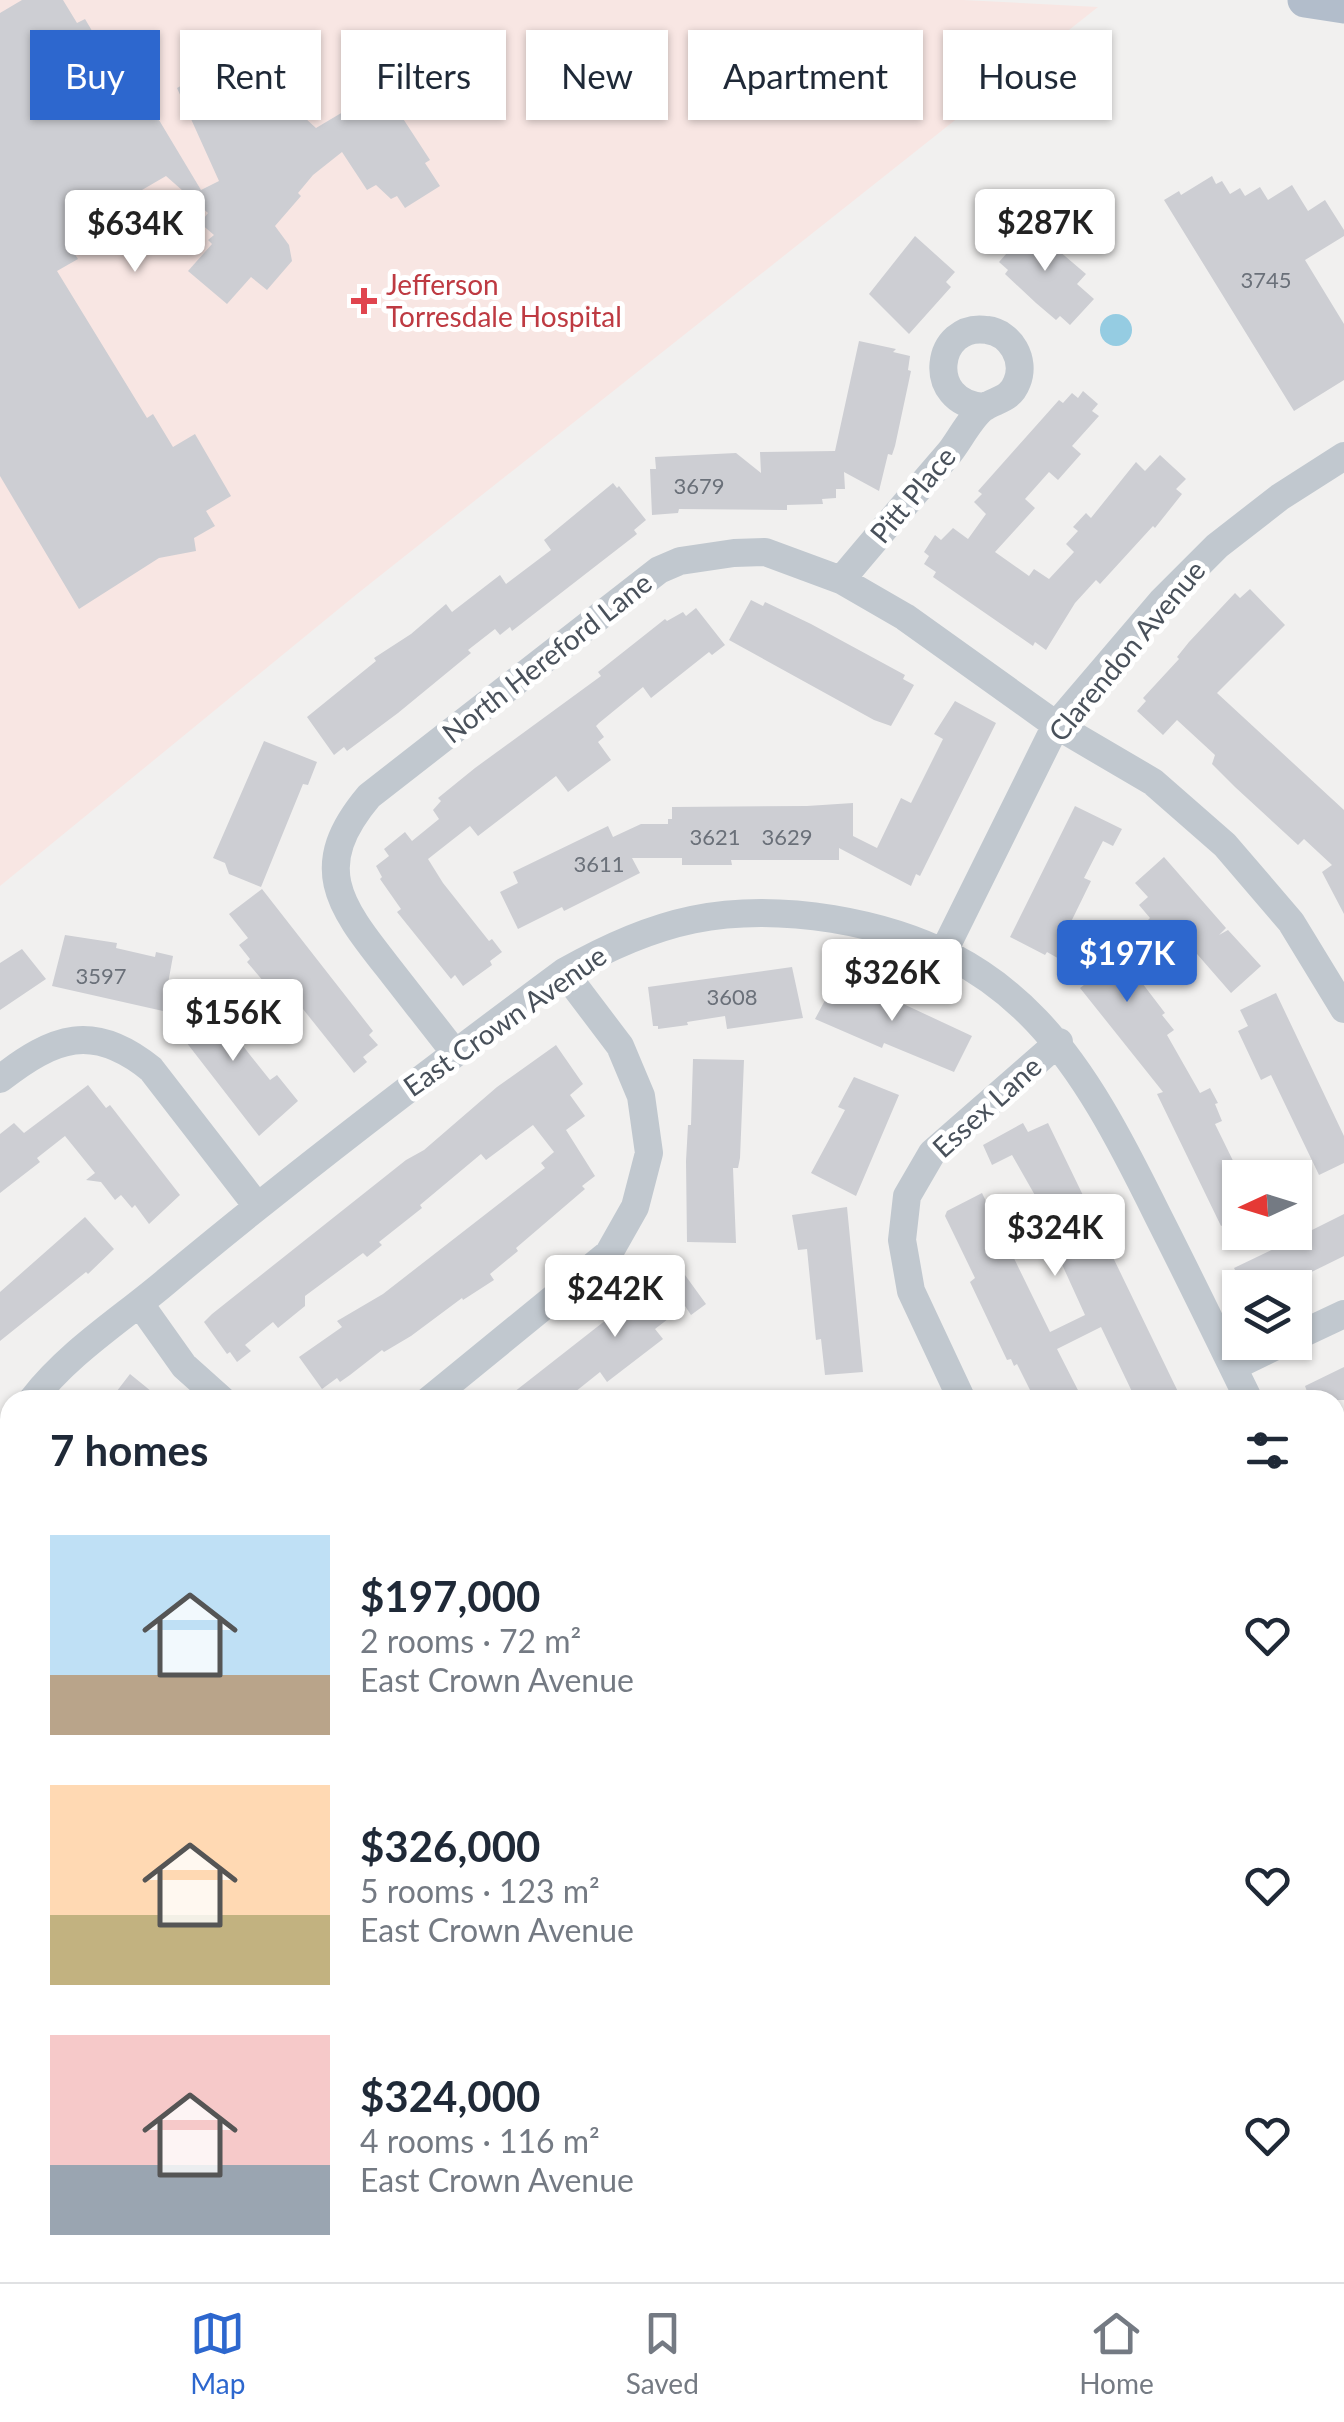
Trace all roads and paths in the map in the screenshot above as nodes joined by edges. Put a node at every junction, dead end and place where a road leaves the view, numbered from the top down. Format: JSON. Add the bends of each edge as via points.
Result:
{"nodes":[{"id":1,"x":1305,"y":0,"type":"edge"},
{"id":2,"x":1344,"y":6,"type":"edge"},
{"id":3,"x":984,"y":407,"type":"dead end"},
{"id":4,"x":1344,"y":456,"type":"edge"},
{"id":5,"x":840,"y":580,"type":"junction"},
{"id":6,"x":1056,"y":725,"type":"junction"},
{"id":7,"x":944,"y":950,"type":"junction"},
{"id":8,"x":564,"y":972,"type":"junction"},
{"id":9,"x":1344,"y":1010,"type":"edge"},
{"id":10,"x":1059,"y":1042,"type":"junction"},
{"id":11,"x":455,"y":1053,"type":"junction"},
{"id":12,"x":0,"y":1079,"type":"edge"},
{"id":13,"x":257,"y":1206,"type":"junction"},
{"id":14,"x":140,"y":1304,"type":"junction"},
{"id":15,"x":1344,"y":1314,"type":"edge"},
{"id":16,"x":1312,"y":1329,"type":"edge"},
{"id":17,"x":1247,"y":1360,"type":"edge"},
{"id":18,"x":1233,"y":1367,"type":"junction"},
{"id":19,"x":40,"y":1390,"type":"edge"},
{"id":20,"x":211,"y":1390,"type":"edge"},
{"id":21,"x":441,"y":1390,"type":"edge"},
{"id":22,"x":957,"y":1390,"type":"edge"},
{"id":23,"x":1244,"y":1390,"type":"edge"}],
"edges":[{"from":1,"to":2,"type":"main road"},
{"from":3,"to":5,"type":"street","name":"Pitt Place"},
{"from":4,"to":6,"type":"street","name":"Clarendon Avenue","via":[[1217,546]]},
{"from":5,"to":6,"type":"street","name":"North Hereford Lane"},
{"from":5,"to":11,"type":"street","name":"North Hereford Lane","via":[[765,552],[680,561],[659,570],[369,796],[350,819],[337,847],[336,884],[351,921]]},
{"from":6,"to":7,"type":"street","name":"Clarendon Avenue"},
{"from":6,"to":9,"type":"street","name":"North Hereford Lane","via":[[1153,782],[1225,845],[1290,922]]},
{"from":7,"to":8,"type":"street","name":"East Crown Avenue","via":[[870,926],[802,914],[735,913],[670,924],[615,943]]},
{"from":7,"to":10,"type":"street","name":"East Crown Avenue"},
{"from":8,"to":11,"type":"street","name":"East Crown Avenue"},
{"from":8,"to":21,"type":"street","via":[[620,1046],[641,1096],[649,1153],[634,1207],[610,1253]]},
{"from":10,"to":18,"type":"street","name":"East Crown Avenue","via":[[1116,1130]]},
{"from":10,"to":22,"type":"street","name":"Essex Lane","via":[[932,1153],[907,1196],[902,1240],[911,1291]]},
{"from":11,"to":13,"type":"street","name":"East Crown Avenue"},
{"from":12,"to":13,"type":"street","via":[[32,1054],[63,1042],[100,1040],[130,1052],[151,1069]]},
{"from":13,"to":14,"type":"street","name":"East Crown Avenue"},
{"from":14,"to":19,"type":"street","name":"East Crown Avenue","via":[[82,1346]]},
{"from":14,"to":20,"type":"street","via":[[184,1366]]},
{"from":15,"to":16,"type":"street"},
{"from":17,"to":18,"type":"street"},
{"from":18,"to":23,"type":"street","name":"East Crown Avenue"}]}
